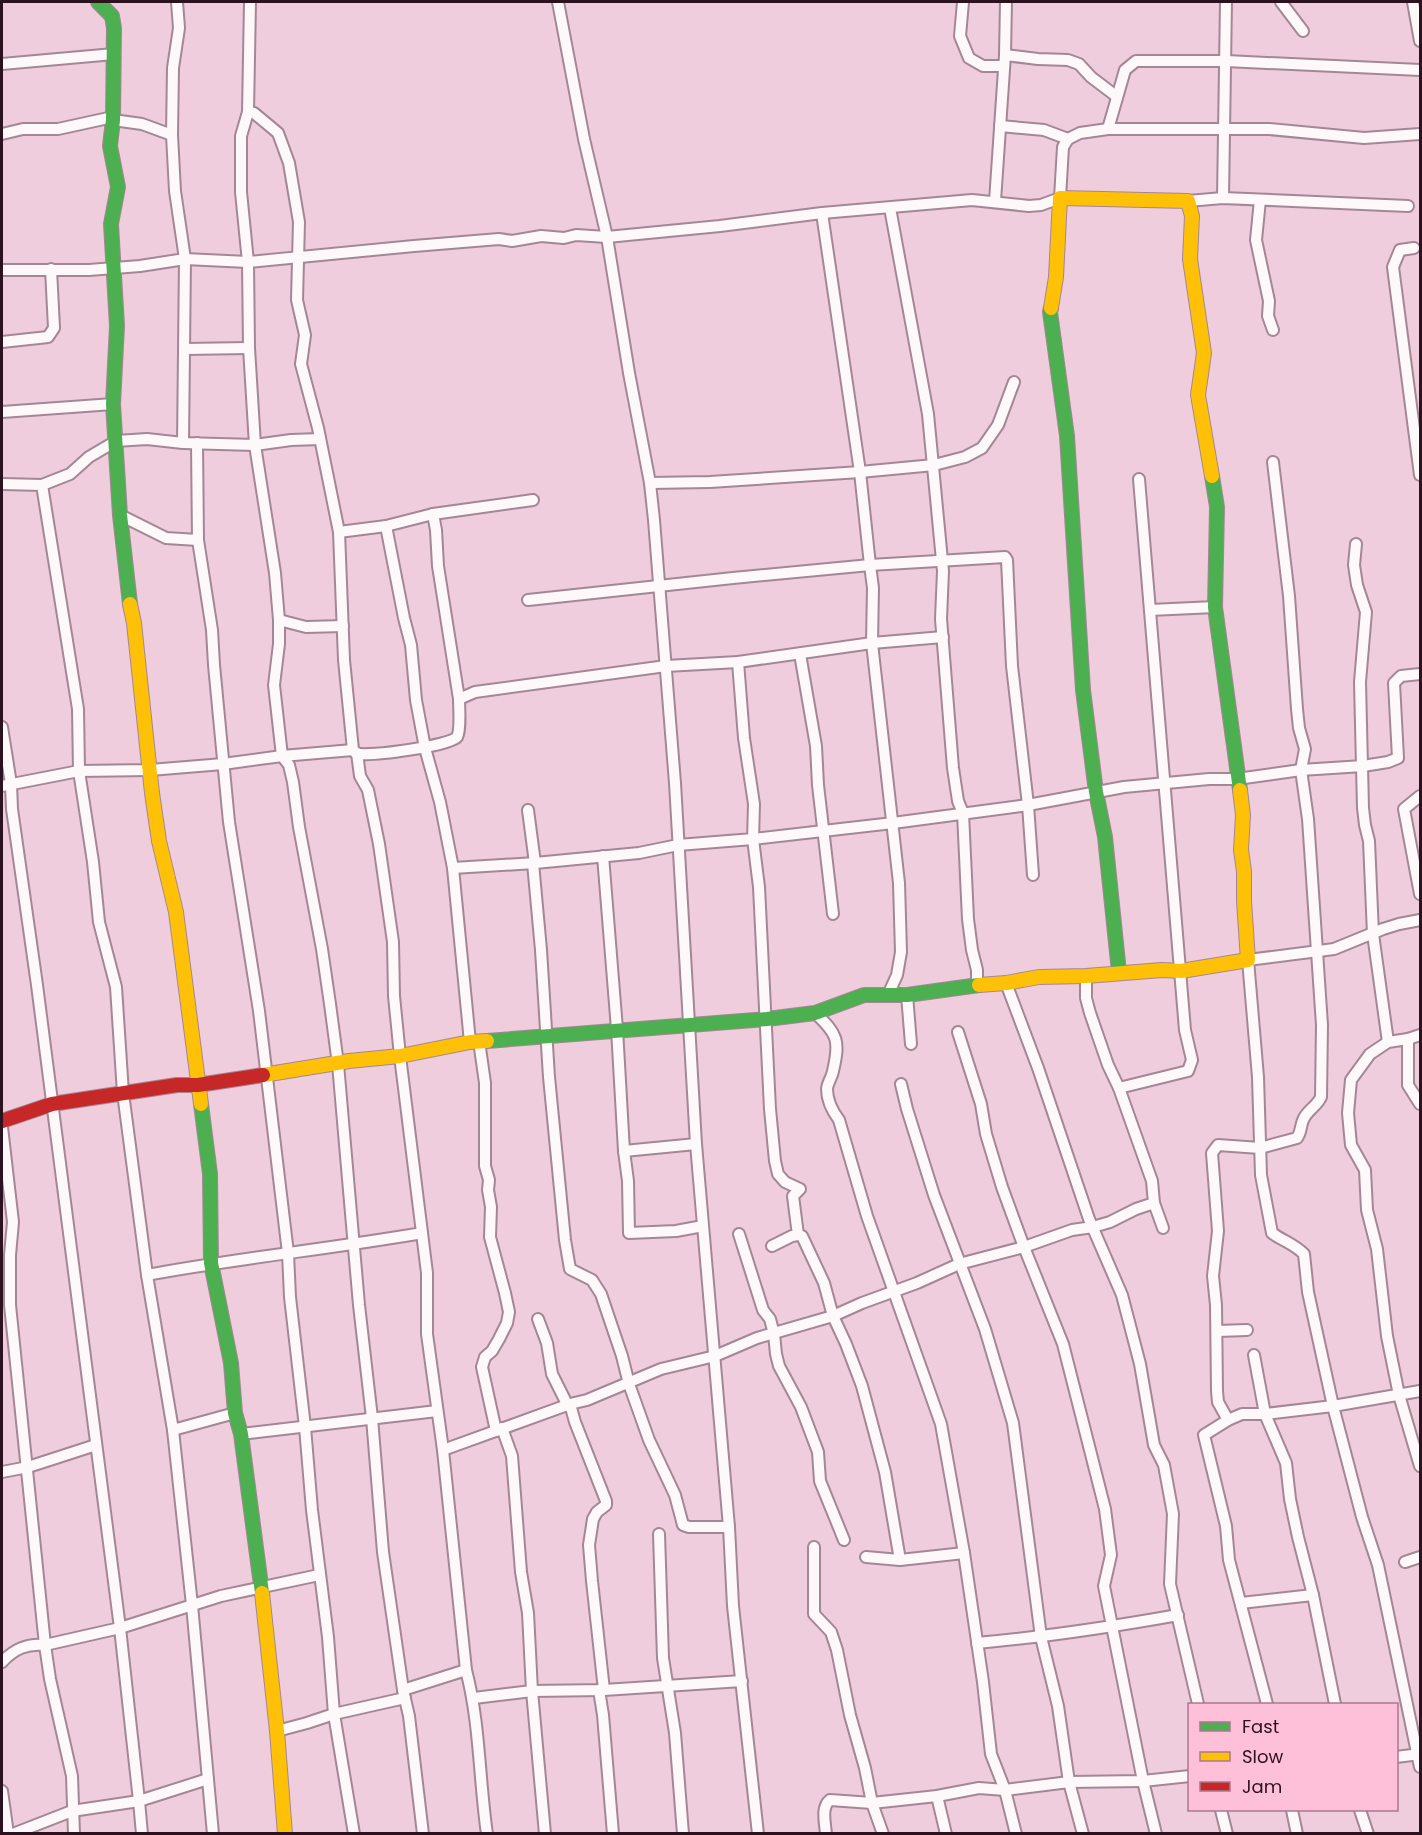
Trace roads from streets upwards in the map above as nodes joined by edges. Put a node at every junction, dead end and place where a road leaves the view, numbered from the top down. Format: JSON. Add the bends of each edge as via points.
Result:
{"nodes":[{"id":1,"x":98,"y":2,"type":"edge"},
{"id":2,"x":177,"y":2,"type":"edge"},
{"id":3,"x":250,"y":2,"type":"edge"},
{"id":4,"x":558,"y":2,"type":"edge"},
{"id":5,"x":963,"y":2,"type":"edge"},
{"id":6,"x":1006,"y":2,"type":"edge"},
{"id":7,"x":1226,"y":2,"type":"edge"},
{"id":8,"x":1281,"y":2,"type":"edge"},
{"id":9,"x":1413,"y":2,"type":"edge"},
{"id":10,"x":1303,"y":31,"type":"dead end"},
{"id":11,"x":1420,"y":41,"type":"edge"},
{"id":12,"x":114,"y":54,"type":"junction"},
{"id":13,"x":1004,"y":60,"type":"junction"},
{"id":14,"x":1226,"y":61,"type":"junction"},
{"id":15,"x":2,"y":64,"type":"edge"},
{"id":16,"x":1420,"y":69,"type":"edge"},
{"id":17,"x":1116,"y":96,"type":"junction"},
{"id":18,"x":248,"y":112,"type":"junction"},
{"id":19,"x":113,"y":118,"type":"junction"},
{"id":20,"x":1000,"y":126,"type":"junction"},
{"id":21,"x":1108,"y":129,"type":"junction"},
{"id":22,"x":1225,"y":129,"type":"junction"},
{"id":23,"x":2,"y":134,"type":"edge"},
{"id":24,"x":1420,"y":134,"type":"edge"},
{"id":25,"x":172,"y":135,"type":"junction"},
{"id":26,"x":1068,"y":140,"type":"junction"},
{"id":27,"x":1060,"y":198,"type":"junction"},
{"id":28,"x":1223,"y":198,"type":"junction"},
{"id":29,"x":1260,"y":200,"type":"junction"},
{"id":30,"x":995,"y":201,"type":"junction"},
{"id":31,"x":1188,"y":201,"type":"junction"},
{"id":32,"x":1408,"y":206,"type":"dead end"},
{"id":33,"x":891,"y":207,"type":"junction"},
{"id":34,"x":822,"y":213,"type":"junction"},
{"id":35,"x":607,"y":237,"type":"junction"},
{"id":36,"x":1414,"y":248,"type":"dead end"},
{"id":37,"x":298,"y":258,"type":"junction"},
{"id":38,"x":185,"y":259,"type":"junction"},
{"id":39,"x":248,"y":262,"type":"junction"},
{"id":40,"x":115,"y":267,"type":"junction"},
{"id":41,"x":51,"y":269,"type":"junction"},
{"id":42,"x":2,"y":270,"type":"edge"},
{"id":43,"x":1273,"y":330,"type":"dead end"},
{"id":44,"x":2,"y":342,"type":"edge"},
{"id":45,"x":249,"y":348,"type":"junction"},
{"id":46,"x":185,"y":349,"type":"junction"},
{"id":47,"x":1014,"y":381,"type":"dead end"},
{"id":48,"x":113,"y":404,"type":"junction"},
{"id":49,"x":2,"y":412,"type":"edge"},
{"id":50,"x":320,"y":439,"type":"junction"},
{"id":51,"x":116,"y":441,"type":"junction"},
{"id":52,"x":183,"y":442,"type":"junction"},
{"id":53,"x":197,"y":443,"type":"junction"},
{"id":54,"x":255,"y":444,"type":"junction"},
{"id":55,"x":1273,"y":462,"type":"dead end"},
{"id":56,"x":934,"y":465,"type":"junction"},
{"id":57,"x":860,"y":472,"type":"junction"},
{"id":58,"x":1420,"y":475,"type":"edge"},
{"id":59,"x":1139,"y":479,"type":"dead end"},
{"id":60,"x":650,"y":483,"type":"junction"},
{"id":61,"x":2,"y":484,"type":"edge"},
{"id":62,"x":42,"y":485,"type":"junction"},
{"id":63,"x":533,"y":500,"type":"dead end"},
{"id":64,"x":433,"y":514,"type":"junction"},
{"id":65,"x":120,"y":515,"type":"junction"},
{"id":66,"x":386,"y":526,"type":"junction"},
{"id":67,"x":339,"y":532,"type":"junction"},
{"id":68,"x":198,"y":540,"type":"junction"},
{"id":69,"x":1356,"y":544,"type":"dead end"},
{"id":70,"x":941,"y":560,"type":"junction"},
{"id":71,"x":870,"y":565,"type":"junction"},
{"id":72,"x":660,"y":585,"type":"junction"},
{"id":73,"x":528,"y":600,"type":"dead end"},
{"id":74,"x":1215,"y":607,"type":"junction"},
{"id":75,"x":1150,"y":610,"type":"junction"},
{"id":76,"x":279,"y":620,"type":"junction"},
{"id":77,"x":343,"y":626,"type":"junction"},
{"id":78,"x":943,"y":638,"type":"junction"},
{"id":79,"x":872,"y":643,"type":"junction"},
{"id":80,"x":800,"y":654,"type":"junction"},
{"id":81,"x":738,"y":662,"type":"junction"},
{"id":82,"x":666,"y":666,"type":"junction"},
{"id":83,"x":1420,"y":674,"type":"edge"},
{"id":84,"x":459,"y":699,"type":"junction"},
{"id":85,"x":2,"y":727,"type":"edge"},
{"id":86,"x":425,"y":748,"type":"junction"},
{"id":87,"x":355,"y":752,"type":"junction"},
{"id":88,"x":282,"y":756,"type":"junction"},
{"id":89,"x":223,"y":764,"type":"junction"},
{"id":90,"x":1363,"y":766,"type":"junction"},
{"id":91,"x":150,"y":770,"type":"junction"},
{"id":92,"x":1301,"y":770,"type":"junction"},
{"id":93,"x":79,"y":771,"type":"junction"},
{"id":94,"x":1237,"y":779,"type":"junction"},
{"id":95,"x":1165,"y":784,"type":"junction"},
{"id":96,"x":6,"y":785,"type":"edge"},
{"id":97,"x":1096,"y":792,"type":"junction"},
{"id":98,"x":1420,"y":796,"type":"edge"},
{"id":99,"x":1028,"y":805,"type":"junction"},
{"id":100,"x":528,"y":810,"type":"dead end"},
{"id":101,"x":963,"y":813,"type":"junction"},
{"id":102,"x":893,"y":823,"type":"junction"},
{"id":103,"x":824,"y":830,"type":"junction"},
{"id":104,"x":753,"y":839,"type":"junction"},
{"id":105,"x":678,"y":845,"type":"junction"},
{"id":106,"x":603,"y":856,"type":"junction"},
{"id":107,"x":534,"y":863,"type":"junction"},
{"id":108,"x":453,"y":868,"type":"junction"},
{"id":109,"x":1033,"y":875,"type":"dead end"},
{"id":110,"x":1420,"y":894,"type":"edge"},
{"id":111,"x":833,"y":914,"type":"dead end"},
{"id":112,"x":1420,"y":920,"type":"edge"},
{"id":113,"x":1372,"y":934,"type":"junction"},
{"id":114,"x":1316,"y":952,"type":"junction"},
{"id":115,"x":1248,"y":960,"type":"junction"},
{"id":116,"x":1181,"y":971,"type":"junction"},
{"id":117,"x":1119,"y":972,"type":"junction"},
{"id":118,"x":1086,"y":976,"type":"junction"},
{"id":119,"x":1006,"y":983,"type":"junction"},
{"id":120,"x":977,"y":985,"type":"junction"},
{"id":121,"x":888,"y":995,"type":"junction"},
{"id":122,"x":907,"y":995,"type":"junction"},
{"id":123,"x":815,"y":1013,"type":"junction"},
{"id":124,"x":767,"y":1019,"type":"junction"},
{"id":125,"x":689,"y":1024,"type":"junction"},
{"id":126,"x":617,"y":1029,"type":"junction"},
{"id":127,"x":958,"y":1032,"type":"dead end"},
{"id":128,"x":1420,"y":1035,"type":"edge"},
{"id":129,"x":546,"y":1036,"type":"junction"},
{"id":130,"x":1408,"y":1039,"type":"junction"},
{"id":131,"x":474,"y":1041,"type":"junction"},
{"id":132,"x":1388,"y":1042,"type":"junction"},
{"id":133,"x":911,"y":1044,"type":"dead end"},
{"id":134,"x":400,"y":1056,"type":"junction"},
{"id":135,"x":338,"y":1064,"type":"junction"},
{"id":136,"x":266,"y":1074,"type":"junction"},
{"id":137,"x":198,"y":1084,"type":"junction"},
{"id":138,"x":901,"y":1084,"type":"dead end"},
{"id":139,"x":1119,"y":1088,"type":"junction"},
{"id":140,"x":123,"y":1092,"type":"junction"},
{"id":141,"x":52,"y":1104,"type":"junction"},
{"id":142,"x":1420,"y":1104,"type":"edge"},
{"id":143,"x":2,"y":1121,"type":"edge"},
{"id":144,"x":2,"y":1127,"type":"edge"},
{"id":145,"x":696,"y":1144,"type":"junction"},
{"id":146,"x":1260,"y":1148,"type":"junction"},
{"id":147,"x":624,"y":1151,"type":"junction"},
{"id":148,"x":1154,"y":1203,"type":"junction"},
{"id":149,"x":703,"y":1226,"type":"junction"},
{"id":150,"x":1093,"y":1227,"type":"junction"},
{"id":151,"x":1162,"y":1228,"type":"dead end"},
{"id":152,"x":422,"y":1233,"type":"junction"},
{"id":153,"x":740,"y":1234,"type":"dead end"},
{"id":154,"x":798,"y":1235,"type":"junction"},
{"id":155,"x":354,"y":1245,"type":"junction"},
{"id":156,"x":772,"y":1245,"type":"dead end"},
{"id":157,"x":1024,"y":1247,"type":"junction"},
{"id":158,"x":288,"y":1253,"type":"junction"},
{"id":159,"x":211,"y":1263,"type":"junction"},
{"id":160,"x":959,"y":1264,"type":"junction"},
{"id":161,"x":147,"y":1275,"type":"junction"},
{"id":162,"x":894,"y":1292,"type":"junction"},
{"id":163,"x":833,"y":1316,"type":"junction"},
{"id":164,"x":538,"y":1319,"type":"dead end"},
{"id":165,"x":1247,"y":1330,"type":"dead end"},
{"id":166,"x":1217,"y":1331,"type":"junction"},
{"id":167,"x":774,"y":1334,"type":"junction"},
{"id":168,"x":1254,"y":1355,"type":"dead end"},
{"id":169,"x":715,"y":1356,"type":"junction"},
{"id":170,"x":629,"y":1383,"type":"junction"},
{"id":171,"x":1420,"y":1391,"type":"edge"},
{"id":172,"x":1399,"y":1395,"type":"junction"},
{"id":173,"x":569,"y":1405,"type":"junction"},
{"id":174,"x":1333,"y":1406,"type":"junction"},
{"id":175,"x":437,"y":1411,"type":"junction"},
{"id":176,"x":235,"y":1413,"type":"junction"},
{"id":177,"x":1265,"y":1414,"type":"junction"},
{"id":178,"x":372,"y":1418,"type":"junction"},
{"id":179,"x":1228,"y":1420,"type":"junction"},
{"id":180,"x":305,"y":1427,"type":"junction"},
{"id":181,"x":173,"y":1430,"type":"junction"},
{"id":182,"x":499,"y":1430,"type":"junction"},
{"id":183,"x":241,"y":1434,"type":"junction"},
{"id":184,"x":96,"y":1445,"type":"junction"},
{"id":185,"x":443,"y":1450,"type":"junction"},
{"id":186,"x":1420,"y":1466,"type":"edge"},
{"id":187,"x":28,"y":1467,"type":"junction"},
{"id":188,"x":2,"y":1472,"type":"edge"},
{"id":189,"x":729,"y":1527,"type":"junction"},
{"id":190,"x":659,"y":1534,"type":"dead end"},
{"id":191,"x":844,"y":1539,"type":"dead end"},
{"id":192,"x":814,"y":1547,"type":"dead end"},
{"id":193,"x":964,"y":1553,"type":"junction"},
{"id":194,"x":866,"y":1557,"type":"dead end"},
{"id":195,"x":1420,"y":1557,"type":"edge"},
{"id":196,"x":900,"y":1560,"type":"junction"},
{"id":197,"x":1405,"y":1562,"type":"dead end"},
{"id":198,"x":319,"y":1575,"type":"junction"},
{"id":199,"x":260,"y":1587,"type":"junction"},
{"id":200,"x":1313,"y":1596,"type":"junction"},
{"id":201,"x":1241,"y":1603,"type":"junction"},
{"id":202,"x":192,"y":1605,"type":"junction"},
{"id":203,"x":1178,"y":1615,"type":"junction"},
{"id":204,"x":1112,"y":1627,"type":"junction"},
{"id":205,"x":120,"y":1628,"type":"junction"},
{"id":206,"x":1041,"y":1637,"type":"junction"},
{"id":207,"x":977,"y":1643,"type":"junction"},
{"id":208,"x":45,"y":1645,"type":"junction"},
{"id":209,"x":2,"y":1662,"type":"edge"},
{"id":210,"x":466,"y":1670,"type":"junction"},
{"id":211,"x":742,"y":1681,"type":"junction"},
{"id":212,"x":668,"y":1686,"type":"junction"},
{"id":213,"x":601,"y":1690,"type":"junction"},
{"id":214,"x":532,"y":1691,"type":"junction"},
{"id":215,"x":404,"y":1694,"type":"junction"},
{"id":216,"x":474,"y":1698,"type":"junction"},
{"id":217,"x":1198,"y":1703,"type":"edge"},
{"id":218,"x":1267,"y":1703,"type":"edge"},
{"id":219,"x":1335,"y":1703,"type":"edge"},
{"id":220,"x":334,"y":1714,"type":"junction"},
{"id":221,"x":277,"y":1731,"type":"junction"},
{"id":222,"x":1419,"y":1754,"type":"edge"},
{"id":223,"x":1398,"y":1757,"type":"edge"},
{"id":224,"x":1420,"y":1767,"type":"edge"},
{"id":225,"x":1188,"y":1776,"type":"edge"},
{"id":226,"x":208,"y":1779,"type":"junction"},
{"id":227,"x":1143,"y":1781,"type":"junction"},
{"id":228,"x":1069,"y":1782,"type":"junction"},
{"id":229,"x":1005,"y":1790,"type":"junction"},
{"id":230,"x":2,"y":1791,"type":"edge"},
{"id":231,"x":937,"y":1796,"type":"junction"},
{"id":232,"x":139,"y":1801,"type":"junction"},
{"id":233,"x":872,"y":1803,"type":"junction"},
{"id":234,"x":72,"y":1811,"type":"junction"},
{"id":235,"x":1222,"y":1811,"type":"edge"},
{"id":236,"x":1292,"y":1811,"type":"edge"},
{"id":237,"x":1361,"y":1811,"type":"edge"},
{"id":238,"x":8,"y":1833,"type":"edge"},
{"id":239,"x":13,"y":1833,"type":"edge"},
{"id":240,"x":74,"y":1833,"type":"edge"},
{"id":241,"x":142,"y":1833,"type":"edge"},
{"id":242,"x":213,"y":1833,"type":"edge"},
{"id":243,"x":285,"y":1833,"type":"edge"},
{"id":244,"x":354,"y":1833,"type":"edge"},
{"id":245,"x":423,"y":1833,"type":"edge"},
{"id":246,"x":487,"y":1833,"type":"edge"},
{"id":247,"x":545,"y":1833,"type":"edge"},
{"id":248,"x":613,"y":1833,"type":"edge"},
{"id":249,"x":683,"y":1833,"type":"edge"},
{"id":250,"x":758,"y":1833,"type":"edge"},
{"id":251,"x":826,"y":1833,"type":"edge"},
{"id":252,"x":884,"y":1833,"type":"edge"},
{"id":253,"x":946,"y":1833,"type":"edge"},
{"id":254,"x":1016,"y":1833,"type":"edge"},
{"id":255,"x":1083,"y":1833,"type":"edge"},
{"id":256,"x":1156,"y":1833,"type":"edge"},
{"id":257,"x":1227,"y":1833,"type":"edge"},
{"id":258,"x":1298,"y":1833,"type":"edge"},
{"id":259,"x":1368,"y":1833,"type":"edge"}],
"edges":[{"from":1,"to":12,"type":"street","via":[[112,16]]},
{"from":2,"to":25,"type":"street"},
{"from":3,"to":18,"type":"street"},
{"from":4,"to":35,"type":"street"},
{"from":5,"to":13,"type":"street","via":[[960,36],[969,58],[983,66]]},
{"from":6,"to":13,"type":"street"},
{"from":7,"to":14,"type":"street"},
{"from":8,"to":10,"type":"street"},
{"from":9,"to":11,"type":"street"},
{"from":12,"to":15,"type":"street"},
{"from":12,"to":19,"type":"street"},
{"from":13,"to":17,"type":"street","via":[[1068,60],[1079,64]]},
{"from":13,"to":20,"type":"street"},
{"from":14,"to":16,"type":"street"},
{"from":14,"to":17,"type":"street","via":[[1136,61],[1125,70]]},
{"from":14,"to":22,"type":"street"},
{"from":17,"to":21,"type":"street"},
{"from":18,"to":37,"type":"street","via":[[278,133],[289,163],[299,222]]},
{"from":18,"to":39,"type":"street","via":[[241,136],[241,192]]},
{"from":19,"to":23,"type":"street","via":[[58,129],[22,129]]},
{"from":19,"to":25,"type":"street"},
{"from":19,"to":40,"type":"street","via":[[110,146],[118,187],[111,224]]},
{"from":20,"to":26,"type":"street","via":[[1044,130]]},
{"from":20,"to":30,"type":"street"},
{"from":21,"to":22,"type":"street"},
{"from":21,"to":26,"type":"street","via":[[1080,133]]},
{"from":22,"to":24,"type":"street","via":[[1364,138]]},
{"from":22,"to":28,"type":"street"},
{"from":25,"to":38,"type":"street"},
{"from":26,"to":27,"type":"street","via":[[1063,147]]},
{"from":27,"to":30,"type":"street","via":[[1029,206]]},
{"from":27,"to":31,"type":"street"},
{"from":27,"to":97,"type":"street","via":[[1050,312],[1067,436],[1083,690]]},
{"from":28,"to":29,"type":"street"},
{"from":28,"to":31,"type":"street"},
{"from":29,"to":32,"type":"street"},
{"from":29,"to":43,"type":"street","via":[[1256,240]]},
{"from":30,"to":33,"type":"street"},
{"from":31,"to":74,"type":"street","via":[[1192,216],[1190,259],[1204,353],[1198,395],[1217,507]]},
{"from":33,"to":34,"type":"street"},
{"from":33,"to":56,"type":"street"},
{"from":34,"to":35,"type":"street"},
{"from":34,"to":57,"type":"street"},
{"from":35,"to":37,"type":"street","via":[[541,236]]},
{"from":35,"to":60,"type":"street"},
{"from":36,"to":58,"type":"street","via":[[1400,250],[1393,267]]},
{"from":37,"to":39,"type":"street"},
{"from":37,"to":50,"type":"street","via":[[297,300],[305,334],[302,364]]},
{"from":38,"to":39,"type":"street"},
{"from":38,"to":40,"type":"street"},
{"from":38,"to":46,"type":"street"},
{"from":39,"to":45,"type":"street"},
{"from":40,"to":41,"type":"street"},
{"from":40,"to":48,"type":"street"},
{"from":41,"to":42,"type":"street"},
{"from":41,"to":44,"type":"street","via":[[54,328],[48,337]]},
{"from":45,"to":46,"type":"street"},
{"from":45,"to":54,"type":"street"},
{"from":46,"to":52,"type":"street"},
{"from":47,"to":56,"type":"street","via":[[998,425],[982,448]]},
{"from":48,"to":49,"type":"street"},
{"from":48,"to":51,"type":"street"},
{"from":50,"to":54,"type":"street"},
{"from":50,"to":67,"type":"street"},
{"from":51,"to":52,"type":"street"},
{"from":51,"to":62,"type":"street","via":[[70,474]]},
{"from":51,"to":65,"type":"street"},
{"from":52,"to":53,"type":"street"},
{"from":53,"to":54,"type":"street"},
{"from":53,"to":68,"type":"street"},
{"from":54,"to":76,"type":"street"},
{"from":55,"to":92,"type":"street","via":[[1299,728],[1305,749]]},
{"from":56,"to":57,"type":"street"},
{"from":56,"to":70,"type":"street"},
{"from":57,"to":60,"type":"street"},
{"from":57,"to":71,"type":"street"},
{"from":59,"to":75,"type":"street"},
{"from":60,"to":72,"type":"street"},
{"from":61,"to":62,"type":"street"},
{"from":62,"to":93,"type":"street","via":[[78,710]]},
{"from":63,"to":64,"type":"street"},
{"from":64,"to":66,"type":"street"},
{"from":64,"to":84,"type":"street"},
{"from":65,"to":68,"type":"street","via":[[166,538]]},
{"from":65,"to":91,"type":"street"},
{"from":66,"to":67,"type":"street"},
{"from":66,"to":86,"type":"street","via":[[411,645]]},
{"from":67,"to":77,"type":"street"},
{"from":68,"to":89,"type":"street","via":[[212,630]]},
{"from":69,"to":90,"type":"street","via":[[1354,565],[1366,612],[1360,682]]},
{"from":70,"to":71,"type":"street"},
{"from":70,"to":78,"type":"street"},
{"from":70,"to":99,"type":"street","via":[[997,556],[1007,560],[1012,666]]},
{"from":71,"to":72,"type":"street"},
{"from":71,"to":79,"type":"street"},
{"from":72,"to":73,"type":"street"},
{"from":72,"to":82,"type":"street"},
{"from":74,"to":75,"type":"street"},
{"from":74,"to":94,"type":"street"},
{"from":75,"to":95,"type":"street"},
{"from":76,"to":77,"type":"street","via":[[306,627]]},
{"from":76,"to":88,"type":"street","via":[[274,685]]},
{"from":77,"to":87,"type":"street"},
{"from":78,"to":79,"type":"street"},
{"from":78,"to":101,"type":"street","via":[[953,768]]},
{"from":79,"to":80,"type":"street"},
{"from":79,"to":102,"type":"street"},
{"from":80,"to":81,"type":"street"},
{"from":80,"to":103,"type":"street","via":[[816,746]]},
{"from":81,"to":82,"type":"street"},
{"from":81,"to":104,"type":"street","via":[[754,804]]},
{"from":82,"to":84,"type":"street","via":[[492,688]]},
{"from":82,"to":105,"type":"street"},
{"from":83,"to":90,"type":"street","via":[[1401,676],[1394,683],[1398,758]]},
{"from":84,"to":86,"type":"street","via":[[458,736]]},
{"from":85,"to":96,"type":"street"},
{"from":86,"to":87,"type":"street"},
{"from":86,"to":108,"type":"street"},
{"from":87,"to":88,"type":"street"},
{"from":87,"to":134,"type":"street","via":[[360,776],[368,790],[384,873]]},
{"from":88,"to":89,"type":"street"},
{"from":88,"to":135,"type":"street","via":[[293,782]]},
{"from":89,"to":91,"type":"street"},
{"from":89,"to":136,"type":"street"},
{"from":90,"to":92,"type":"street"},
{"from":90,"to":113,"type":"street"},
{"from":91,"to":93,"type":"street"},
{"from":91,"to":137,"type":"street","via":[[159,841],[178,923]]},
{"from":92,"to":94,"type":"street"},
{"from":92,"to":114,"type":"street"},
{"from":93,"to":96,"type":"street"},
{"from":93,"to":140,"type":"street","via":[[99,922],[116,987]]},
{"from":94,"to":95,"type":"street"},
{"from":94,"to":115,"type":"street","via":[[1243,815],[1241,850]]},
{"from":95,"to":97,"type":"street"},
{"from":95,"to":116,"type":"street"},
{"from":96,"to":141,"type":"street"},
{"from":97,"to":99,"type":"street"},
{"from":97,"to":117,"type":"street"},
{"from":98,"to":110,"type":"street","via":[[1404,809]]},
{"from":99,"to":101,"type":"street"},
{"from":99,"to":109,"type":"street"},
{"from":100,"to":107,"type":"street"},
{"from":101,"to":102,"type":"street"},
{"from":101,"to":120,"type":"street","via":[[968,919]]},
{"from":102,"to":103,"type":"street"},
{"from":102,"to":121,"type":"street","via":[[901,952]]},
{"from":103,"to":104,"type":"street"},
{"from":103,"to":111,"type":"street"},
{"from":104,"to":105,"type":"street"},
{"from":104,"to":124,"type":"street"},
{"from":105,"to":106,"type":"street"},
{"from":105,"to":125,"type":"street"},
{"from":106,"to":107,"type":"street"},
{"from":106,"to":126,"type":"street"},
{"from":107,"to":108,"type":"street"},
{"from":107,"to":129,"type":"street"},
{"from":108,"to":131,"type":"street"},
{"from":112,"to":113,"type":"street"},
{"from":113,"to":114,"type":"street"},
{"from":113,"to":132,"type":"street"},
{"from":114,"to":115,"type":"street"},
{"from":114,"to":146,"type":"street","via":[[1322,1025],[1321,1097],[1306,1114],[1297,1137]]},
{"from":115,"to":116,"type":"street"},
{"from":115,"to":146,"type":"street"},
{"from":116,"to":117,"type":"street"},
{"from":116,"to":139,"type":"street","via":[[1185,1030],[1192,1060],[1188,1071]]},
{"from":117,"to":118,"type":"street"},
{"from":118,"to":119,"type":"street","via":[[1039,977]]},
{"from":118,"to":139,"type":"street","via":[[1090,1013]]},
{"from":119,"to":120,"type":"street"},
{"from":119,"to":150,"type":"street"},
{"from":120,"to":122,"type":"street"},
{"from":121,"to":122,"type":"street"},
{"from":121,"to":123,"type":"street","via":[[864,995]]},
{"from":122,"to":133,"type":"street"},
{"from":123,"to":124,"type":"street"},
{"from":123,"to":162,"type":"street","via":[[836,1037],[838,1048],[827,1088],[832,1110],[839,1120]]},
{"from":124,"to":125,"type":"street"},
{"from":124,"to":154,"type":"street","via":[[775,1161],[785,1182],[800,1189],[793,1196]]},
{"from":125,"to":126,"type":"street"},
{"from":125,"to":145,"type":"street"},
{"from":126,"to":129,"type":"street"},
{"from":126,"to":147,"type":"street"},
{"from":127,"to":157,"type":"street","via":[[993,1157]]},
{"from":128,"to":130,"type":"street"},
{"from":129,"to":131,"type":"street"},
{"from":129,"to":170,"type":"street","via":[[570,1269],[592,1280],[601,1294]]},
{"from":130,"to":132,"type":"street"},
{"from":130,"to":142,"type":"street","via":[[1408,1085]]},
{"from":131,"to":134,"type":"street"},
{"from":131,"to":182,"type":"street","via":[[484,1083],[490,1237],[509,1312],[507,1323],[482,1367]]},
{"from":132,"to":172,"type":"street","via":[[1370,1054],[1351,1080],[1348,1113],[1351,1145],[1365,1170],[1367,1210],[1377,1249],[1387,1336]]},
{"from":134,"to":135,"type":"street"},
{"from":134,"to":152,"type":"street"},
{"from":135,"to":136,"type":"street"},
{"from":135,"to":155,"type":"street"},
{"from":136,"to":137,"type":"street"},
{"from":136,"to":158,"type":"street"},
{"from":137,"to":140,"type":"street"},
{"from":137,"to":159,"type":"street","via":[[210,1173]]},
{"from":138,"to":160,"type":"street"},
{"from":139,"to":148,"type":"street","via":[[1152,1181]]},
{"from":140,"to":141,"type":"street"},
{"from":140,"to":161,"type":"street"},
{"from":141,"to":143,"type":"street"},
{"from":141,"to":184,"type":"street"},
{"from":144,"to":187,"type":"street","via":[[13,1222],[10,1305]]},
{"from":145,"to":147,"type":"street"},
{"from":145,"to":149,"type":"street"},
{"from":146,"to":166,"type":"street","via":[[1218,1145],[1212,1153],[1218,1231],[1213,1276]]},
{"from":146,"to":174,"type":"street","via":[[1272,1233],[1304,1254],[1308,1292]]},
{"from":147,"to":149,"type":"street","via":[[629,1233]]},
{"from":148,"to":150,"type":"street"},
{"from":148,"to":151,"type":"street"},
{"from":149,"to":169,"type":"street"},
{"from":150,"to":157,"type":"street"},
{"from":150,"to":203,"type":"street","via":[[1122,1295],[1140,1364],[1154,1444],[1164,1465],[1173,1514],[1170,1584]]},
{"from":152,"to":155,"type":"street"},
{"from":152,"to":175,"type":"street","via":[[427,1273],[427,1334]]},
{"from":153,"to":167,"type":"street"},
{"from":154,"to":156,"type":"street"},
{"from":154,"to":163,"type":"street","via":[[802,1236],[824,1283]]},
{"from":155,"to":158,"type":"street"},
{"from":155,"to":178,"type":"street"},
{"from":157,"to":160,"type":"street"},
{"from":157,"to":204,"type":"street","via":[[1063,1344],[1105,1509],[1111,1556],[1104,1586]]},
{"from":158,"to":159,"type":"street"},
{"from":158,"to":180,"type":"street"},
{"from":159,"to":161,"type":"street"},
{"from":159,"to":176,"type":"street","via":[[231,1363]]},
{"from":160,"to":162,"type":"street"},
{"from":160,"to":206,"type":"street","via":[[985,1329],[1013,1423]]},
{"from":161,"to":181,"type":"street"},
{"from":162,"to":163,"type":"street"},
{"from":162,"to":193,"type":"street","via":[[941,1424]]},
{"from":163,"to":167,"type":"street"},
{"from":163,"to":196,"type":"street","via":[[862,1386],[885,1472]]},
{"from":164,"to":173,"type":"street","via":[[552,1374]]},
{"from":165,"to":166,"type":"street"},
{"from":166,"to":179,"type":"street","via":[[1218,1402]]},
{"from":167,"to":169,"type":"street"},
{"from":167,"to":191,"type":"street","via":[[779,1365],[818,1452],[820,1481]]},
{"from":168,"to":177,"type":"street"},
{"from":169,"to":170,"type":"street","via":[[661,1369]]},
{"from":169,"to":189,"type":"street"},
{"from":170,"to":173,"type":"street"},
{"from":170,"to":189,"type":"street","via":[[649,1440],[675,1495],[683,1525]]},
{"from":171,"to":172,"type":"street"},
{"from":172,"to":174,"type":"street"},
{"from":172,"to":186,"type":"street"},
{"from":173,"to":182,"type":"street"},
{"from":173,"to":213,"type":"street","via":[[606,1501],[592,1518],[590,1545]]},
{"from":174,"to":177,"type":"street"},
{"from":174,"to":222,"type":"street","via":[[1378,1565]]},
{"from":175,"to":178,"type":"street"},
{"from":175,"to":185,"type":"street"},
{"from":176,"to":181,"type":"street"},
{"from":176,"to":183,"type":"street"},
{"from":177,"to":179,"type":"street","via":[[1242,1414]]},
{"from":177,"to":200,"type":"street","via":[[1286,1463],[1296,1528]]},
{"from":178,"to":180,"type":"street"},
{"from":178,"to":215,"type":"street","via":[[383,1552]]},
{"from":179,"to":201,"type":"street","via":[[1204,1435]]},
{"from":180,"to":183,"type":"street"},
{"from":180,"to":198,"type":"street"},
{"from":181,"to":202,"type":"street"},
{"from":182,"to":185,"type":"street"},
{"from":182,"to":214,"type":"street","via":[[512,1456]]},
{"from":183,"to":199,"type":"street"},
{"from":184,"to":187,"type":"street"},
{"from":184,"to":205,"type":"street"},
{"from":185,"to":210,"type":"street"},
{"from":187,"to":188,"type":"street"},
{"from":187,"to":208,"type":"street"},
{"from":189,"to":211,"type":"street"},
{"from":190,"to":212,"type":"street","via":[[663,1658]]},
{"from":192,"to":233,"type":"street","via":[[813,1614],[831,1632],[837,1650]]},
{"from":193,"to":196,"type":"street"},
{"from":193,"to":207,"type":"street"},
{"from":194,"to":196,"type":"street"},
{"from":195,"to":197,"type":"street"},
{"from":198,"to":199,"type":"street"},
{"from":198,"to":220,"type":"street"},
{"from":199,"to":202,"type":"street"},
{"from":199,"to":221,"type":"street"},
{"from":200,"to":201,"type":"street"},
{"from":200,"to":219,"type":"street"},
{"from":201,"to":218,"type":"street"},
{"from":202,"to":205,"type":"street"},
{"from":202,"to":226,"type":"street"},
{"from":203,"to":204,"type":"street"},
{"from":203,"to":217,"type":"street"},
{"from":204,"to":206,"type":"street"},
{"from":204,"to":227,"type":"street"},
{"from":205,"to":208,"type":"street"},
{"from":205,"to":232,"type":"street"},
{"from":206,"to":207,"type":"street"},
{"from":206,"to":228,"type":"street","via":[[1058,1706]]},
{"from":207,"to":229,"type":"street","via":[[991,1754]]},
{"from":208,"to":209,"type":"street","via":[[25,1646]]},
{"from":208,"to":234,"type":"street","via":[[72,1776]]},
{"from":210,"to":215,"type":"street"},
{"from":210,"to":216,"type":"street"},
{"from":211,"to":212,"type":"street"},
{"from":211,"to":250,"type":"street"},
{"from":212,"to":213,"type":"street"},
{"from":212,"to":249,"type":"street"},
{"from":213,"to":214,"type":"street"},
{"from":213,"to":248,"type":"street"},
{"from":214,"to":216,"type":"street"},
{"from":214,"to":247,"type":"street"},
{"from":215,"to":220,"type":"street"},
{"from":215,"to":245,"type":"street"},
{"from":216,"to":246,"type":"street"},
{"from":220,"to":221,"type":"street"},
{"from":220,"to":244,"type":"street"},
{"from":221,"to":243,"type":"street"},
{"from":222,"to":223,"type":"street"},
{"from":222,"to":224,"type":"street"},
{"from":225,"to":227,"type":"street"},
{"from":226,"to":232,"type":"street"},
{"from":226,"to":242,"type":"street"},
{"from":227,"to":228,"type":"street"},
{"from":227,"to":256,"type":"street"},
{"from":228,"to":229,"type":"street"},
{"from":228,"to":255,"type":"street"},
{"from":229,"to":231,"type":"street","via":[[979,1788]]},
{"from":229,"to":254,"type":"street"},
{"from":230,"to":238,"type":"street"},
{"from":231,"to":233,"type":"street"},
{"from":231,"to":253,"type":"street"},
{"from":232,"to":234,"type":"street"},
{"from":232,"to":241,"type":"street"},
{"from":233,"to":251,"type":"street","via":[[827,1801]]},
{"from":233,"to":252,"type":"street"},
{"from":234,"to":239,"type":"street"},
{"from":234,"to":240,"type":"street"},
{"from":235,"to":257,"type":"street"},
{"from":236,"to":258,"type":"street"},
{"from":237,"to":259,"type":"street"}]}
